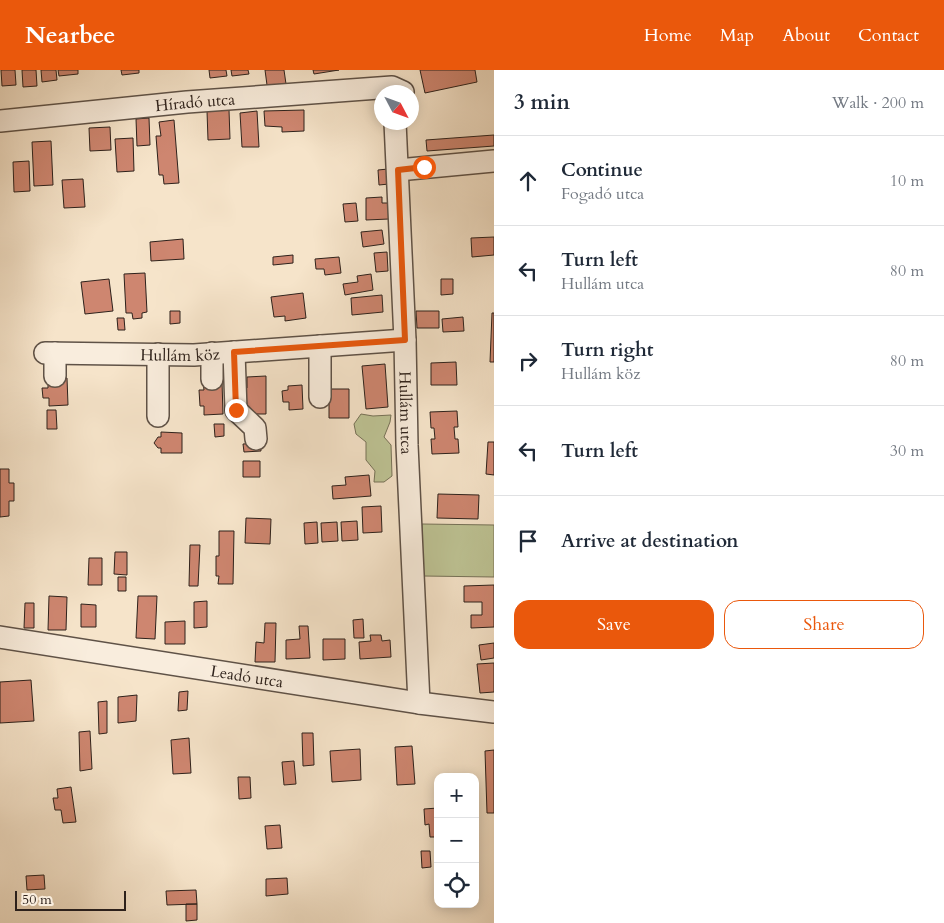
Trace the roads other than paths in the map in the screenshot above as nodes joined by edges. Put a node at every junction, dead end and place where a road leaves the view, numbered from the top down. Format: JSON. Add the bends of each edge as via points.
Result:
{"nodes":[{"id":1,"x":374,"y":90,"type":"edge"},
{"id":2,"x":0,"y":121,"type":"edge"},
{"id":3,"x":396,"y":130,"type":"edge"},
{"id":4,"x":494,"y":161,"type":"edge"},
{"id":5,"x":398,"y":170,"type":"junction"},
{"id":6,"x":405,"y":340,"type":"junction"},
{"id":7,"x":320,"y":346,"type":"junction"},
{"id":8,"x":234,"y":352,"type":"junction"},
{"id":9,"x":212,"y":353,"type":"junction"},
{"id":10,"x":158,"y":354,"type":"junction"},
{"id":11,"x":54,"y":376,"type":"dead end"},
{"id":12,"x":212,"y":379,"type":"dead end"},
{"id":13,"x":320,"y":397,"type":"dead end"},
{"id":14,"x":158,"y":416,"type":"dead end"},
{"id":15,"x":256,"y":439,"type":"dead end"},
{"id":16,"x":0,"y":637,"type":"edge"},
{"id":17,"x":419,"y":703,"type":"junction"},
{"id":18,"x":494,"y":712,"type":"edge"}],
"edges":[{"from":1,"to":2,"type":"street","name":"Híradó utca","via":[[187,102]]},
{"from":3,"to":5,"type":"street","name":"Hullám utca"},
{"from":4,"to":5,"type":"street"},
{"from":5,"to":6,"type":"street","name":"Hullám utca"},
{"from":6,"to":7,"type":"street","name":"Hullám köz"},
{"from":6,"to":17,"type":"street","name":"Hullám utca"},
{"from":7,"to":8,"type":"street","name":"Hullám köz"},
{"from":7,"to":13,"type":"street"},
{"from":8,"to":9,"type":"street","name":"Hullám köz"},
{"from":8,"to":15,"type":"street","via":[[236,410],[255,428]]},
{"from":9,"to":10,"type":"street","name":"Hullám köz"},
{"from":9,"to":12,"type":"street"},
{"from":10,"to":11,"type":"street","name":"Hullám köz","via":[[50,353]]},
{"from":10,"to":14,"type":"street"},
{"from":16,"to":17,"type":"street","name":"Leadó utca"},
{"from":17,"to":18,"type":"street","name":"Leadó utca"}]}
